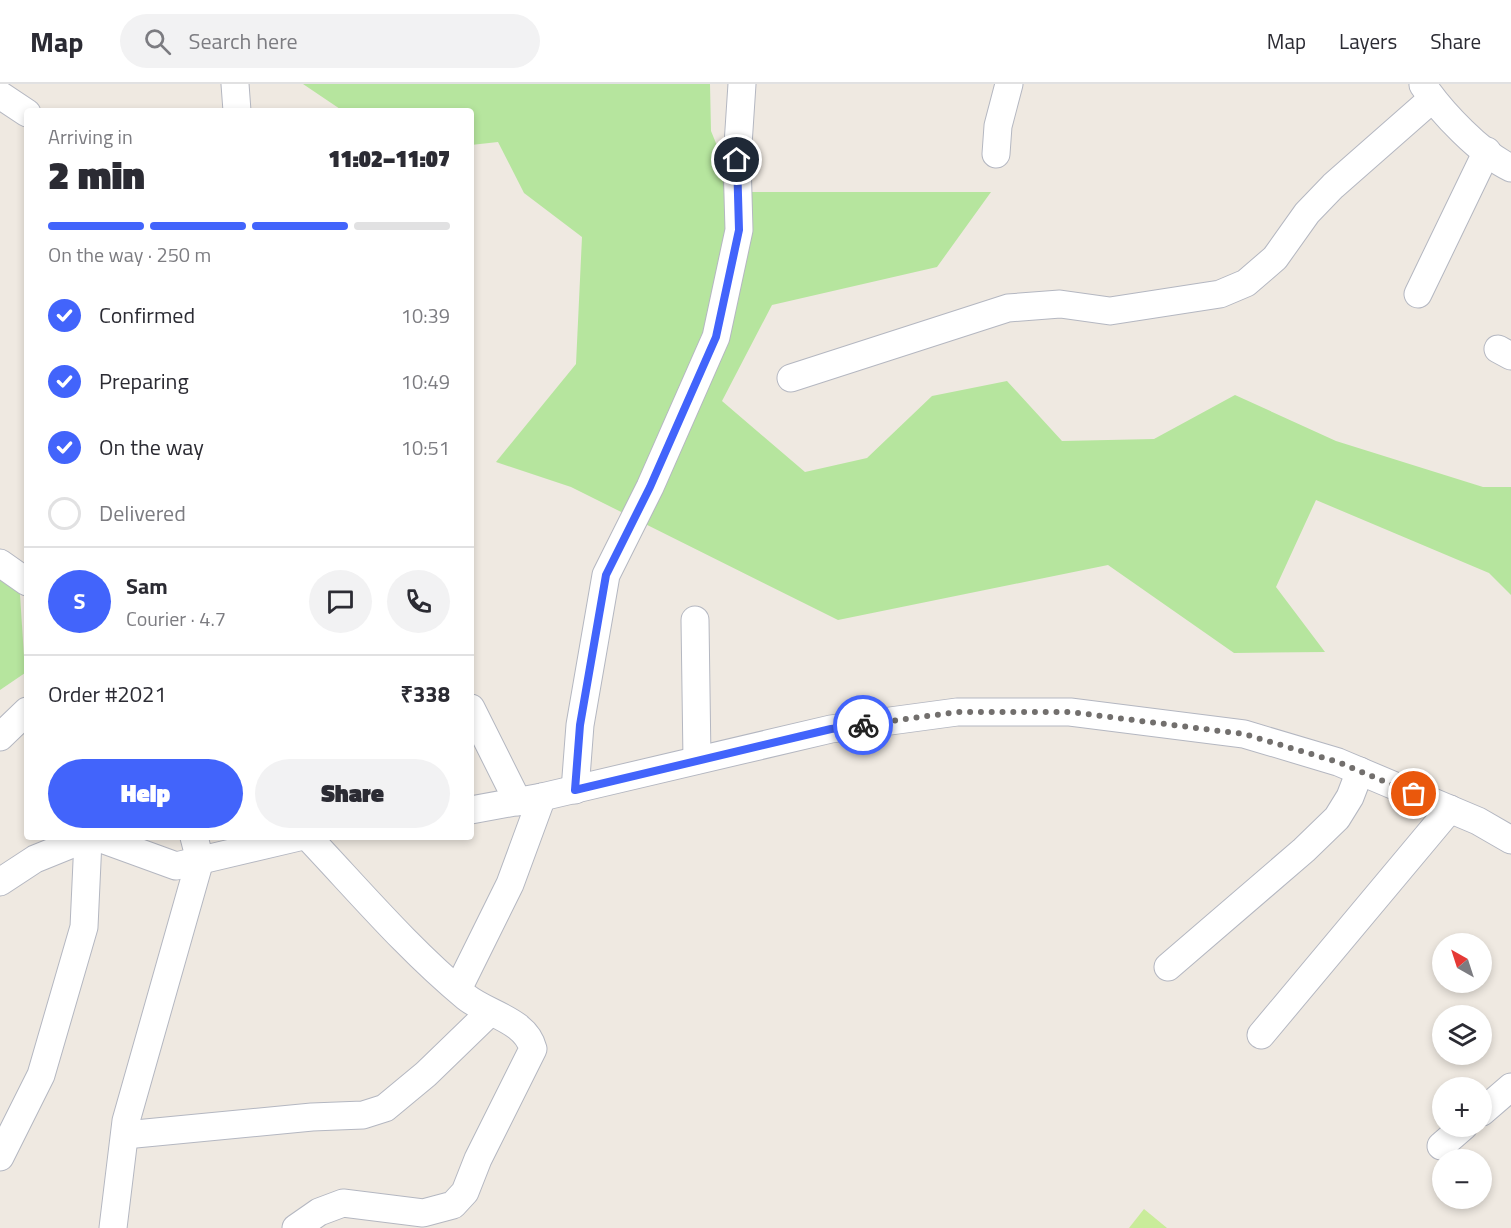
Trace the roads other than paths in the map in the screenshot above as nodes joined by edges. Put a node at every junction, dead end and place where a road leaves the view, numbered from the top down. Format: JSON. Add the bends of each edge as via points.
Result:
{"nodes":[{"id":1,"x":235,"y":84,"type":"edge"},
{"id":2,"x":741,"y":84,"type":"edge"},
{"id":3,"x":1009,"y":84,"type":"edge"},
{"id":4,"x":1427,"y":92,"type":"edge"},
{"id":5,"x":0,"y":95,"type":"edge"},
{"id":6,"x":237,"y":108,"type":"edge"},
{"id":7,"x":24,"y":111,"type":"edge"},
{"id":8,"x":1487,"y":151,"type":"junction"},
{"id":9,"x":996,"y":154,"type":"dead end"},
{"id":10,"x":1511,"y":168,"type":"edge"},
{"id":11,"x":1418,"y":294,"type":"dead end"},
{"id":12,"x":790,"y":378,"type":"dead end"},
{"id":13,"x":0,"y":564,"type":"edge"},
{"id":14,"x":24,"y":580,"type":"edge"},
{"id":15,"x":694,"y":620,"type":"dead end"},
{"id":16,"x":474,"y":713,"type":"edge"},
{"id":17,"x":24,"y":714,"type":"edge"},
{"id":18,"x":0,"y":737,"type":"edge"},
{"id":19,"x":697,"y":760,"type":"junction"},
{"id":20,"x":1360,"y":771,"type":"junction"},
{"id":21,"x":575,"y":790,"type":"junction"},
{"id":22,"x":530,"y":800,"type":"junction"},
{"id":23,"x":474,"y":809,"type":"edge"},
{"id":24,"x":1450,"y":809,"type":"junction"},
{"id":25,"x":88,"y":840,"type":"joint"},
{"id":26,"x":104,"y":840,"type":"edge"},
{"id":27,"x":273,"y":840,"type":"edge"},
{"id":28,"x":311,"y":840,"type":"edge"},
{"id":29,"x":1511,"y":840,"type":"edge"},
{"id":30,"x":205,"y":848,"type":"edge"},
{"id":31,"x":0,"y":882,"type":"edge"},
{"id":32,"x":1167,"y":967,"type":"dead end"},
{"id":33,"x":458,"y":989,"type":"junction"},
{"id":34,"x":490,"y":1011,"type":"junction"},
{"id":35,"x":1262,"y":1035,"type":"dead end"},
{"id":36,"x":1511,"y":1088,"type":"edge"},
{"id":37,"x":1492,"y":1104,"type":"edge"},
{"id":38,"x":125,"y":1135,"type":"junction"},
{"id":39,"x":1451,"y":1137,"type":"edge"},
{"id":40,"x":1441,"y":1146,"type":"dead end"},
{"id":41,"x":0,"y":1157,"type":"edge"},
{"id":42,"x":113,"y":1228,"type":"edge"},
{"id":43,"x":296,"y":1228,"type":"edge"}],
"edges":[{"from":1,"to":6,"type":"street"},
{"from":2,"to":21,"type":"street","via":[[739,230],[716,337],[650,487],[606,575],[580,725]]},
{"from":3,"to":9,"type":"street","via":[[998,126]]},
{"from":4,"to":8,"type":"street"},
{"from":4,"to":12,"type":"street","via":[[1307,213],[1275,258],[1246,283],[1220,294],[1110,311],[1060,304],[1008,308]]},
{"from":5,"to":7,"type":"street"},
{"from":8,"to":10,"type":"street"},
{"from":8,"to":11,"type":"street"},
{"from":13,"to":14,"type":"street"},
{"from":15,"to":19,"type":"street"},
{"from":16,"to":22,"type":"street"},
{"from":17,"to":18,"type":"street"},
{"from":19,"to":20,"type":"street","via":[[831,729],[957,712],[1070,712],[1244,734]]},
{"from":19,"to":21,"type":"street"},
{"from":20,"to":24,"type":"street"},
{"from":20,"to":32,"type":"street","via":[[1337,818]]},
{"from":21,"to":22,"type":"street"},
{"from":22,"to":23,"type":"street"},
{"from":22,"to":33,"type":"street","via":[[510,884]]},
{"from":24,"to":29,"type":"street"},
{"from":24,"to":35,"type":"street"},
{"from":25,"to":31,"type":"street","via":[[35,859]]},
{"from":25,"to":41,"type":"street","via":[[84,927],[41,1075]]},
{"from":26,"to":30,"type":"street","via":[[176,866]]},
{"from":27,"to":30,"type":"street"},
{"from":28,"to":33,"type":"street"},
{"from":30,"to":38,"type":"street"},
{"from":33,"to":34,"type":"street"},
{"from":34,"to":38,"type":"street","via":[[385,1108],[337,1118]]},
{"from":34,"to":43,"type":"street","via":[[525,1032],[533,1049],[460,1200],[423,1214],[343,1203]]},
{"from":36,"to":37,"type":"street"},
{"from":38,"to":42,"type":"street"},
{"from":39,"to":40,"type":"street"}]}
